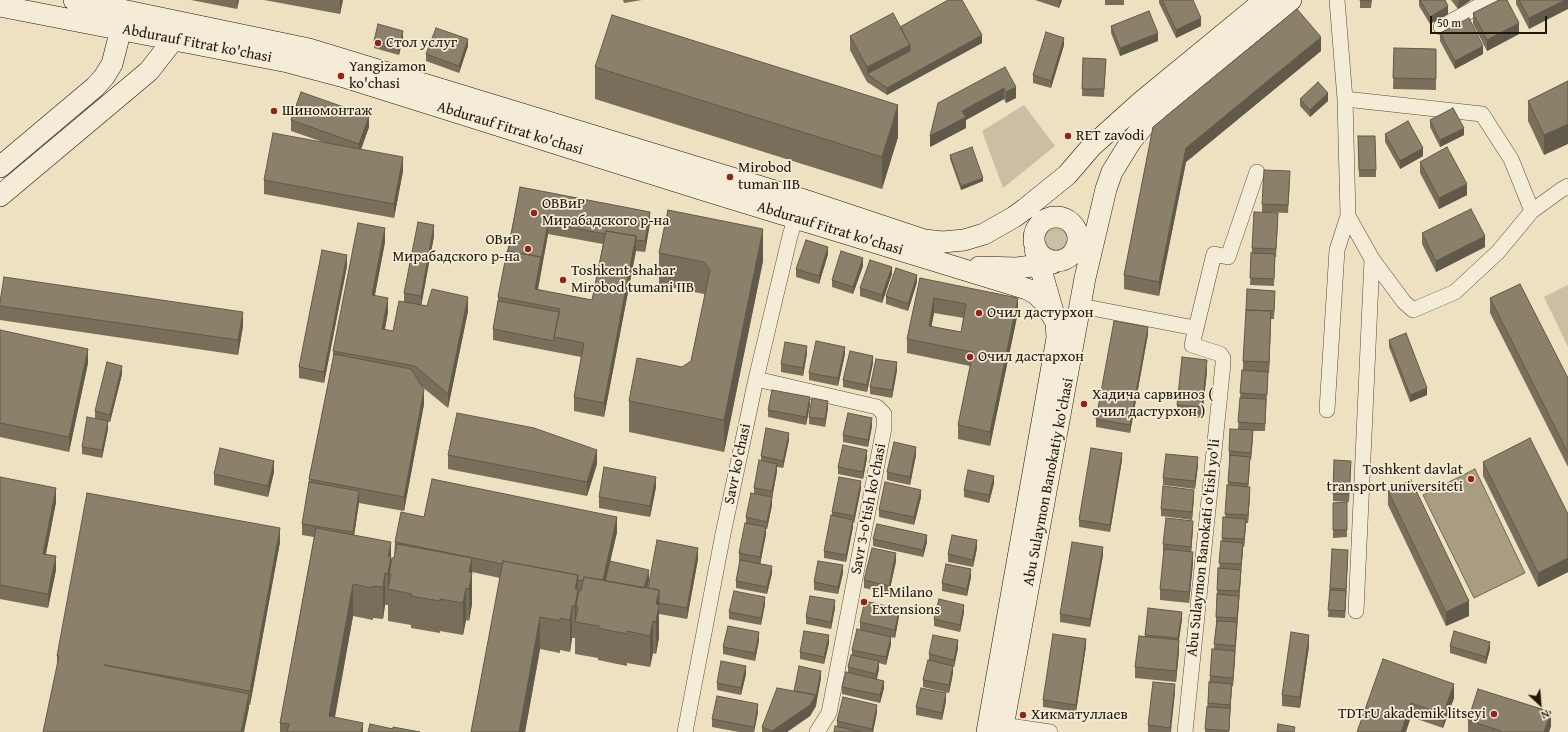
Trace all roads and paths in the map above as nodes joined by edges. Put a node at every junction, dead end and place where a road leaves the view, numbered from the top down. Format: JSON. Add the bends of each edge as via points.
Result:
{"nodes":[{"id":1,"x":74,"y":0,"type":"edge"},
{"id":2,"x":1265,"y":0,"type":"edge"},
{"id":3,"x":1291,"y":0,"type":"edge"},
{"id":4,"x":1337,"y":0,"type":"edge"},
{"id":5,"x":1490,"y":0,"type":"edge"},
{"id":6,"x":0,"y":6,"type":"edge"},
{"id":7,"x":155,"y":16,"type":"junction"},
{"id":8,"x":1441,"y":28,"type":"dead end"},
{"id":9,"x":121,"y":29,"type":"junction"},
{"id":10,"x":174,"y":40,"type":"junction"},
{"id":11,"x":1345,"y":99,"type":"junction"},
{"id":12,"x":0,"y":168,"type":"edge"},
{"id":13,"x":1257,"y":172,"type":"dead end"},
{"id":14,"x":1067,"y":175,"type":"junction"},
{"id":15,"x":1568,"y":186,"type":"edge"},
{"id":16,"x":0,"y":196,"type":"edge"},
{"id":17,"x":1102,"y":207,"type":"junction"},
{"id":18,"x":798,"y":208,"type":"junction"},
{"id":19,"x":1532,"y":211,"type":"junction"},
{"id":20,"x":1348,"y":216,"type":"junction"},
{"id":21,"x":1043,"y":220,"type":"junction"},
{"id":22,"x":1002,"y":224,"type":"junction"},
{"id":23,"x":1078,"y":245,"type":"junction"},
{"id":24,"x":922,"y":248,"type":"junction"},
{"id":25,"x":1044,"y":259,"type":"junction"},
{"id":26,"x":1372,"y":259,"type":"junction"},
{"id":27,"x":1085,"y":278,"type":"junction"},
{"id":28,"x":1081,"y":306,"type":"junction"},
{"id":29,"x":1056,"y":322,"type":"junction"},
{"id":30,"x":1195,"y":328,"type":"junction"},
{"id":31,"x":756,"y":379,"type":"junction"},
{"id":32,"x":1327,"y":410,"type":"dead end"},
{"id":33,"x":1356,"y":611,"type":"dead end"},
{"id":34,"x":997,"y":730,"type":"edge"},
{"id":35,"x":685,"y":732,"type":"edge"},
{"id":36,"x":817,"y":732,"type":"edge"},
{"id":37,"x":1050,"y":732,"type":"edge"},
{"id":38,"x":1186,"y":732,"type":"edge"}],
"edges":[{"from":1,"to":7,"type":"main road","name":"Abdurauf Fitrat ko'chasi"},
{"from":2,"to":14,"type":"main road","via":[[1142,101],[1092,146]]},
{"from":3,"to":17,"type":"main road","name":"Abu Sulaymon Banokatiy ko'chasi","via":[[1153,114],[1120,156],[1112,172]]},
{"from":4,"to":11,"type":"street"},
{"from":5,"to":8,"type":"street"},
{"from":6,"to":9,"type":"main road","name":"Abdurauf Fitrat ko'chasi"},
{"from":7,"to":9,"type":"main road"},
{"from":7,"to":10,"type":"main road"},
{"from":7,"to":18,"type":"main road","name":"Abdurauf Fitrat ko'chasi","via":[[324,53]]},
{"from":9,"to":10,"type":"main road","name":"Abdurauf Fitrat ko'chasi"},
{"from":9,"to":12,"type":"main road","via":[[112,64],[99,82]]},
{"from":10,"to":16,"type":"main road","via":[[143,76]]},
{"from":10,"to":18,"type":"main road","name":"Abdurauf Fitrat ko'chasi","via":[[288,62],[341,76]]},
{"from":11,"to":19,"type":"street","via":[[1482,114],[1511,159]]},
{"from":11,"to":20,"type":"street"},
{"from":13,"to":30,"type":"street","name":"Abu Sulaymon Banokati o'tish yo'li","via":[[1228,257],[1214,254]]},
{"from":14,"to":21,"type":"main road"},
{"from":14,"to":22,"type":"main road"},
{"from":15,"to":19,"type":"street"},
{"from":17,"to":23,"type":"main road"},
{"from":17,"to":27,"type":"main road","name":"Abu Sulaymon Banokatiy ko'chasi"},
{"from":18,"to":24,"type":"main road","name":"Abdurauf Fitrat ko'chasi"},
{"from":18,"to":31,"type":"street","name":"Savr ko'chasi"},
{"from":19,"to":26,"type":"street","via":[[1498,252],[1455,292],[1413,310],[1404,302]]},
{"from":20,"to":26,"type":"street"},
{"from":20,"to":32,"type":"street","via":[[1337,250]]},
{"from":21,"to":22,"type":"main road"},
{"from":21,"to":23,"type":"main road","via":[[1056,217],[1069,221],[1077,231]]},
{"from":21,"to":25,"type":"main road","via":[[1035,230],[1033,243]]},
{"from":22,"to":24,"type":"main road","via":[[984,234]]},
{"from":23,"to":25,"type":"main road","via":[[1070,256]]},
{"from":23,"to":27,"type":"main road"},
{"from":24,"to":25,"type":"main road","name":"Abdurauf Fitrat ko'chasi","via":[[967,266],[1017,268]]},
{"from":24,"to":29,"type":"main road","name":"Abdurauf Fitrat ko'chasi","via":[[1027,289],[1044,302]]},
{"from":25,"to":29,"type":"main road","name":"Abu Sulaymon Banokatiy ko'chasi"},
{"from":26,"to":33,"type":"street"},
{"from":27,"to":28,"type":"main road","name":"Abu Sulaymon Banokatiy ko'chasi"},
{"from":28,"to":30,"type":"street"},
{"from":28,"to":34,"type":"main road","name":"Abu Sulaymon Banokatiy ko'chasi"},
{"from":29,"to":34,"type":"main road","name":"Abu Sulaymon Banokatiy ko'chasi","via":[[1057,338]]},
{"from":30,"to":38,"type":"street","name":"Abu Sulaymon Banokati o'tish yo'li","via":[[1192,345],[1220,354],[1223,364]]},
{"from":31,"to":35,"type":"street","name":"Savr ko'chasi"},
{"from":31,"to":36,"type":"street","name":"Savr 3-o'tish ko'chasi","via":[[877,407],[884,414],[884,428],[829,713]]},
{"from":34,"to":37,"type":"street"}]}
